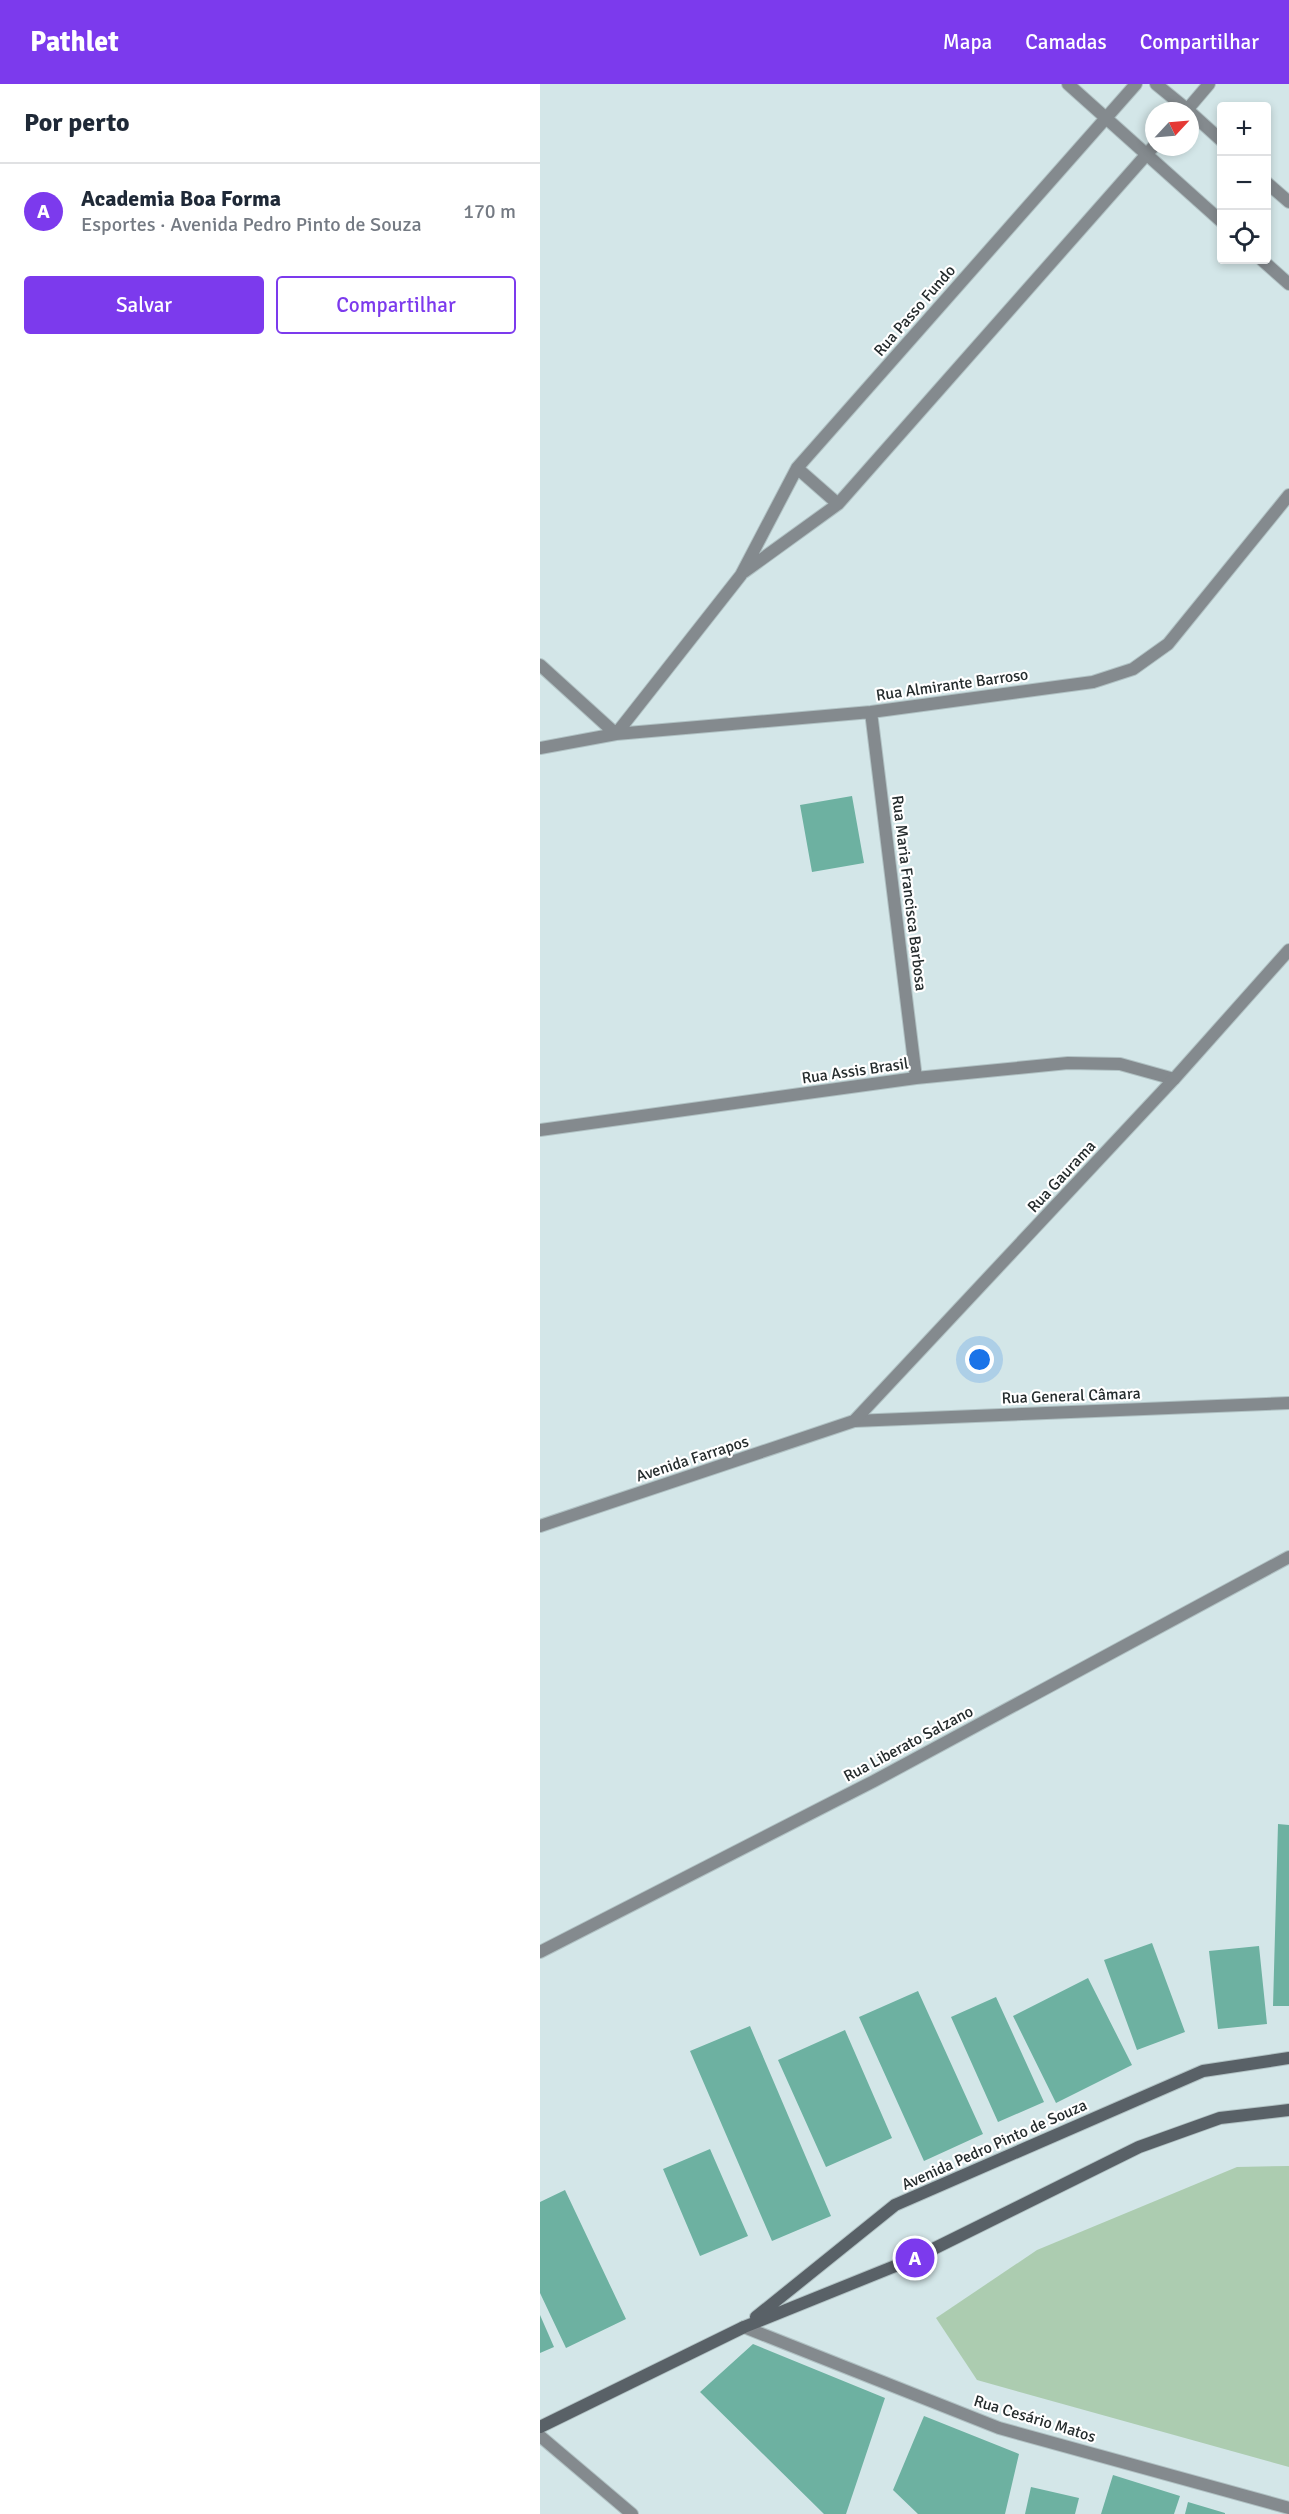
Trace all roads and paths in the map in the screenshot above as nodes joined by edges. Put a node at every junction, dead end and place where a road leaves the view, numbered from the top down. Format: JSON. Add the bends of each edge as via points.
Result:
{"nodes":[{"id":1,"x":1068,"y":84,"type":"edge"},
{"id":2,"x":1136,"y":84,"type":"edge"},
{"id":3,"x":1156,"y":84,"type":"edge"},
{"id":4,"x":1209,"y":84,"type":"edge"},
{"id":5,"x":1177,"y":102,"type":"edge"},
{"id":6,"x":1195,"y":102,"type":"edge"},
{"id":7,"x":1107,"y":118,"type":"junction"},
{"id":8,"x":1199,"y":121,"type":"edge"},
{"id":9,"x":1217,"y":137,"type":"edge"},
{"id":10,"x":1145,"y":146,"type":"edge"},
{"id":11,"x":1145,"y":156,"type":"edge"},
{"id":12,"x":1156,"y":156,"type":"edge"},
{"id":13,"x":1271,"y":186,"type":"edge"},
{"id":14,"x":1289,"y":202,"type":"edge"},
{"id":15,"x":1217,"y":218,"type":"edge"},
{"id":16,"x":1266,"y":264,"type":"edge"},
{"id":17,"x":1289,"y":284,"type":"edge"},
{"id":18,"x":797,"y":468,"type":"junction"},
{"id":19,"x":1289,"y":495,"type":"edge"},
{"id":20,"x":838,"y":504,"type":"junction"},
{"id":21,"x":741,"y":575,"type":"junction"},
{"id":22,"x":540,"y":665,"type":"edge"},
{"id":23,"x":871,"y":712,"type":"junction"},
{"id":24,"x":616,"y":734,"type":"junction"},
{"id":25,"x":540,"y":748,"type":"edge"},
{"id":26,"x":1289,"y":950,"type":"edge"},
{"id":27,"x":916,"y":1078,"type":"junction"},
{"id":28,"x":1174,"y":1079,"type":"junction"},
{"id":29,"x":540,"y":1130,"type":"edge"},
{"id":30,"x":1289,"y":1402,"type":"edge"},
{"id":31,"x":854,"y":1421,"type":"junction"},
{"id":32,"x":540,"y":1526,"type":"edge"},
{"id":33,"x":1289,"y":1557,"type":"edge"},
{"id":34,"x":540,"y":1952,"type":"edge"},
{"id":35,"x":1289,"y":2058,"type":"edge"},
{"id":36,"x":1289,"y":2110,"type":"edge"},
{"id":37,"x":744,"y":2327,"type":"junction"},
{"id":38,"x":540,"y":2427,"type":"edge"},
{"id":39,"x":540,"y":2436,"type":"edge"},
{"id":40,"x":1289,"y":2508,"type":"edge"},
{"id":41,"x":632,"y":2514,"type":"edge"}],
"edges":[{"from":1,"to":7,"type":"street"},
{"from":2,"to":7,"type":"street","name":"Rua Passo Fundo"},
{"from":3,"to":5,"type":"street"},
{"from":4,"to":6,"type":"street"},
{"from":7,"to":10,"type":"street"},
{"from":7,"to":18,"type":"street","name":"Rua Passo Fundo"},
{"from":8,"to":9,"type":"street"},
{"from":11,"to":20,"type":"street","name":"Rua Passo Fundo"},
{"from":12,"to":15,"type":"street"},
{"from":13,"to":14,"type":"street"},
{"from":16,"to":17,"type":"street"},
{"from":18,"to":20,"type":"street"},
{"from":18,"to":21,"type":"street","name":"Rua Passo Fundo"},
{"from":19,"to":23,"type":"street","name":"Rua Almirante Barroso","via":[[1168,644],[1133,669],[1093,682]]},
{"from":20,"to":21,"type":"street","name":"Rua Passo Fundo"},
{"from":21,"to":24,"type":"street","name":"Rua Passo Fundo"},
{"from":22,"to":24,"type":"street"},
{"from":23,"to":24,"type":"street","name":"Rua Almirante Barroso"},
{"from":23,"to":27,"type":"street","name":"Rua Maria Francisca Barbosa"},
{"from":24,"to":25,"type":"street","name":"Rua Almirante Barroso"},
{"from":26,"to":28,"type":"street","name":"Rua Gaurama"},
{"from":27,"to":28,"type":"street","name":"Rua Assis Brasil","via":[[1068,1063],[1120,1064]]},
{"from":27,"to":29,"type":"street","name":"Rua Assis Brasil"},
{"from":28,"to":31,"type":"street","name":"Rua Gaurama"},
{"from":30,"to":31,"type":"street","name":"Rua General Câmara"},
{"from":31,"to":32,"type":"street","name":"Avenida Farrapos"},
{"from":33,"to":34,"type":"street","name":"Rua Liberato Salzano","via":[[873,1781]]},
{"from":35,"to":37,"type":"main road","name":"Avenida Pedro Pinto de Souza","via":[[1203,2071],[895,2205]]},
{"from":36,"to":37,"type":"main road","name":"Avenida Pedro Pinto de Souza","via":[[1220,2118],[1139,2147],[915,2258]]},
{"from":37,"to":38,"type":"main road","name":"Avenida Pedro Pinto de Souza"},
{"from":37,"to":40,"type":"street","name":"Rua Cesário Matos","via":[[999,2428]]},
{"from":39,"to":41,"type":"street"}]}
